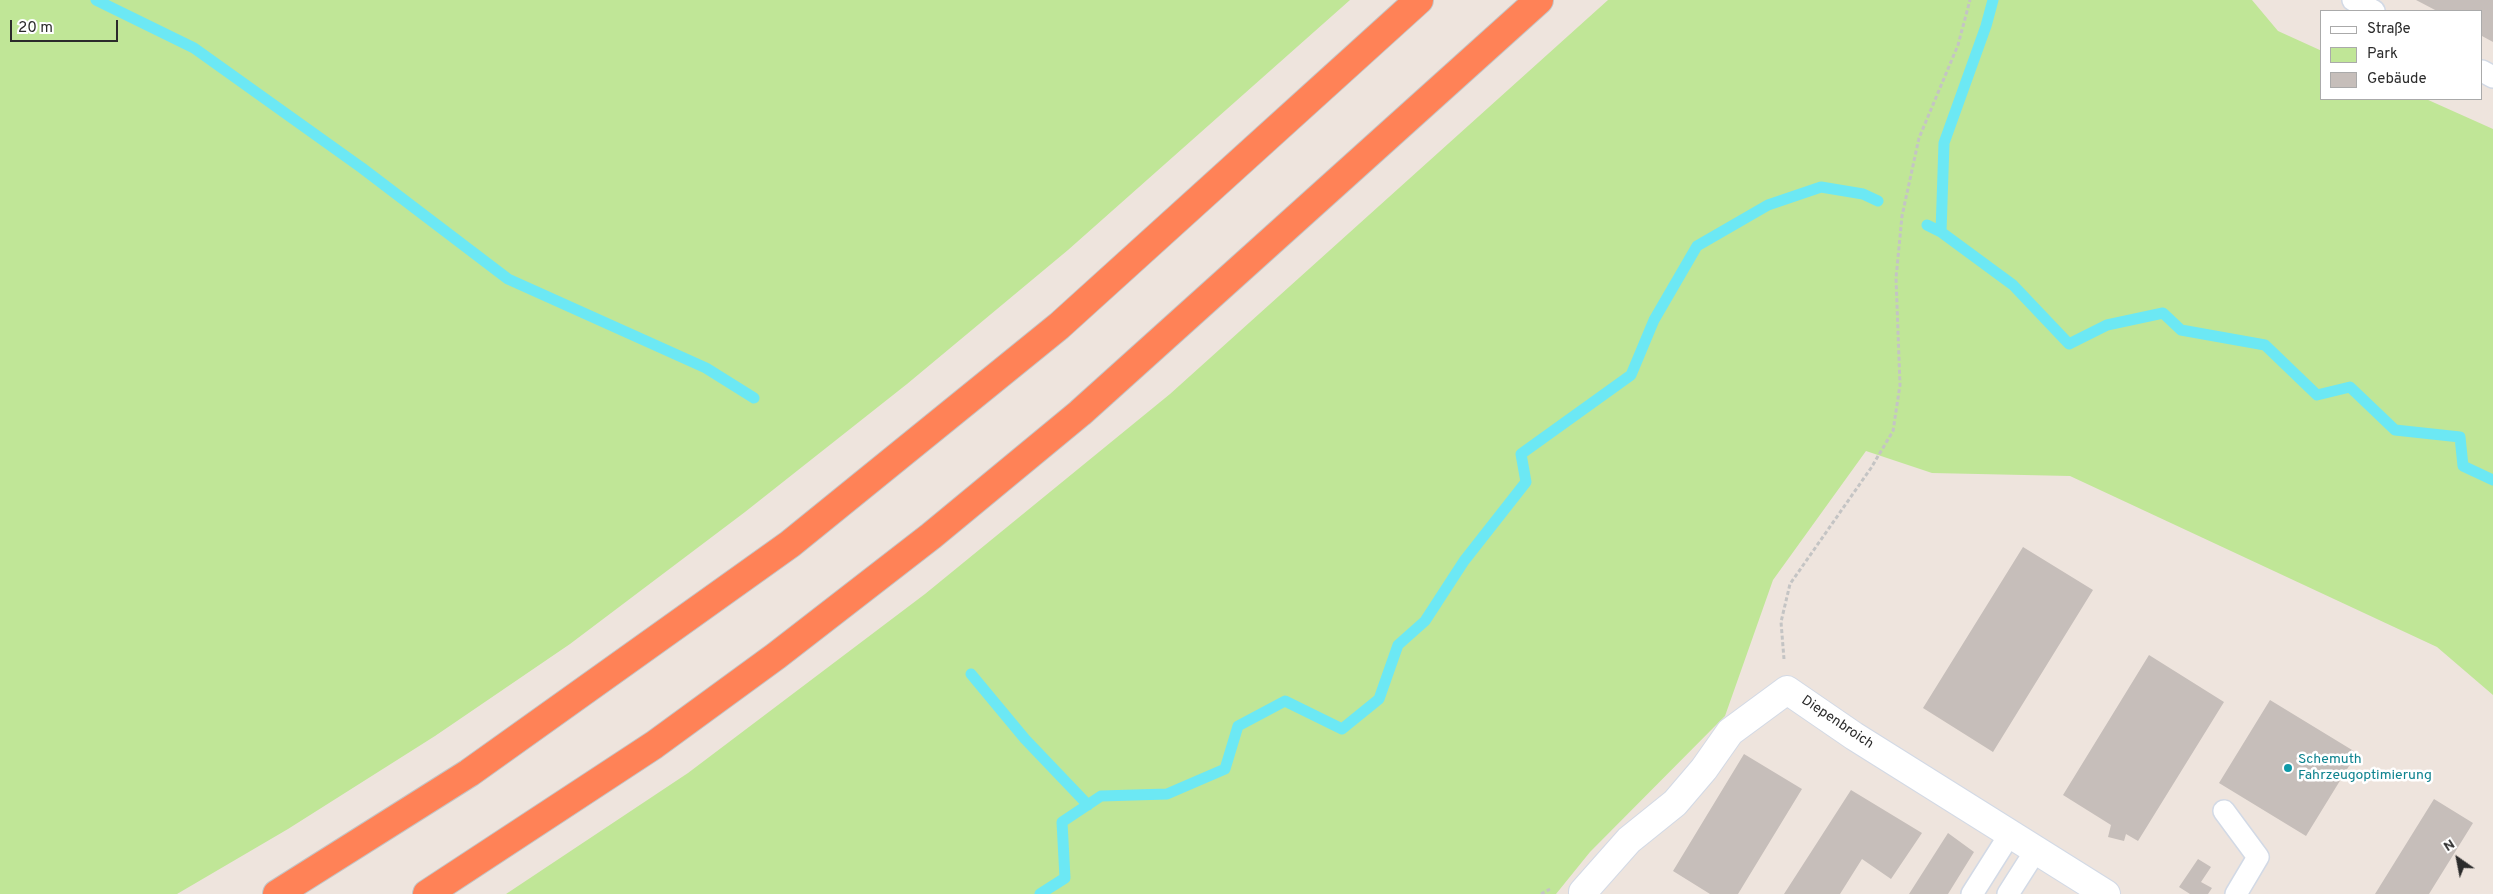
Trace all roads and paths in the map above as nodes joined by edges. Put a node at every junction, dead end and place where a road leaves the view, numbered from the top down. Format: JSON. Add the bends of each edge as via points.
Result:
{"nodes":[{"id":1,"x":1420,"y":0,"type":"edge"},
{"id":2,"x":1539,"y":0,"type":"edge"},
{"id":3,"x":1970,"y":0,"type":"edge"},
{"id":4,"x":2353,"y":0,"type":"edge"},
{"id":5,"x":2372,"y":10,"type":"edge"},
{"id":6,"x":1787,"y":690,"type":"junction"},
{"id":7,"x":2224,"y":811,"type":"dead end"},
{"id":8,"x":2010,"y":834,"type":"junction"},
{"id":9,"x":2036,"y":850,"type":"junction"},
{"id":10,"x":1583,"y":892,"type":"dead end"},
{"id":11,"x":277,"y":894,"type":"edge"},
{"id":12,"x":427,"y":894,"type":"edge"},
{"id":13,"x":1972,"y":894,"type":"edge"},
{"id":14,"x":2008,"y":894,"type":"edge"},
{"id":15,"x":2106,"y":894,"type":"edge"},
{"id":16,"x":2236,"y":894,"type":"edge"}],
"edges":[{"from":1,"to":11,"type":"highway","via":[[1058,326],[790,544],[469,773]]},
{"from":2,"to":12,"type":"highway","via":[[1080,413],[931,536],[654,745]]},
{"from":3,"to":6,"type":"path","via":[[1958,45],[1919,138],[1902,216],[1896,278],[1900,385],[1893,431],[1790,584],[1781,622]]},
{"from":4,"to":5,"type":"lane"},
{"from":6,"to":8,"type":"street","name":"Diepenbroich"},
{"from":6,"to":10,"type":"street","name":"Diepenbroich","via":[[1730,732],[1675,803],[1629,840]]},
{"from":7,"to":16,"type":"lane","via":[[2258,857]]},
{"from":8,"to":9,"type":"street","name":"Diepenbroich"},
{"from":8,"to":13,"type":"lane"},
{"from":9,"to":14,"type":"lane"},
{"from":9,"to":15,"type":"street","name":"Diepenbroich"}]}
